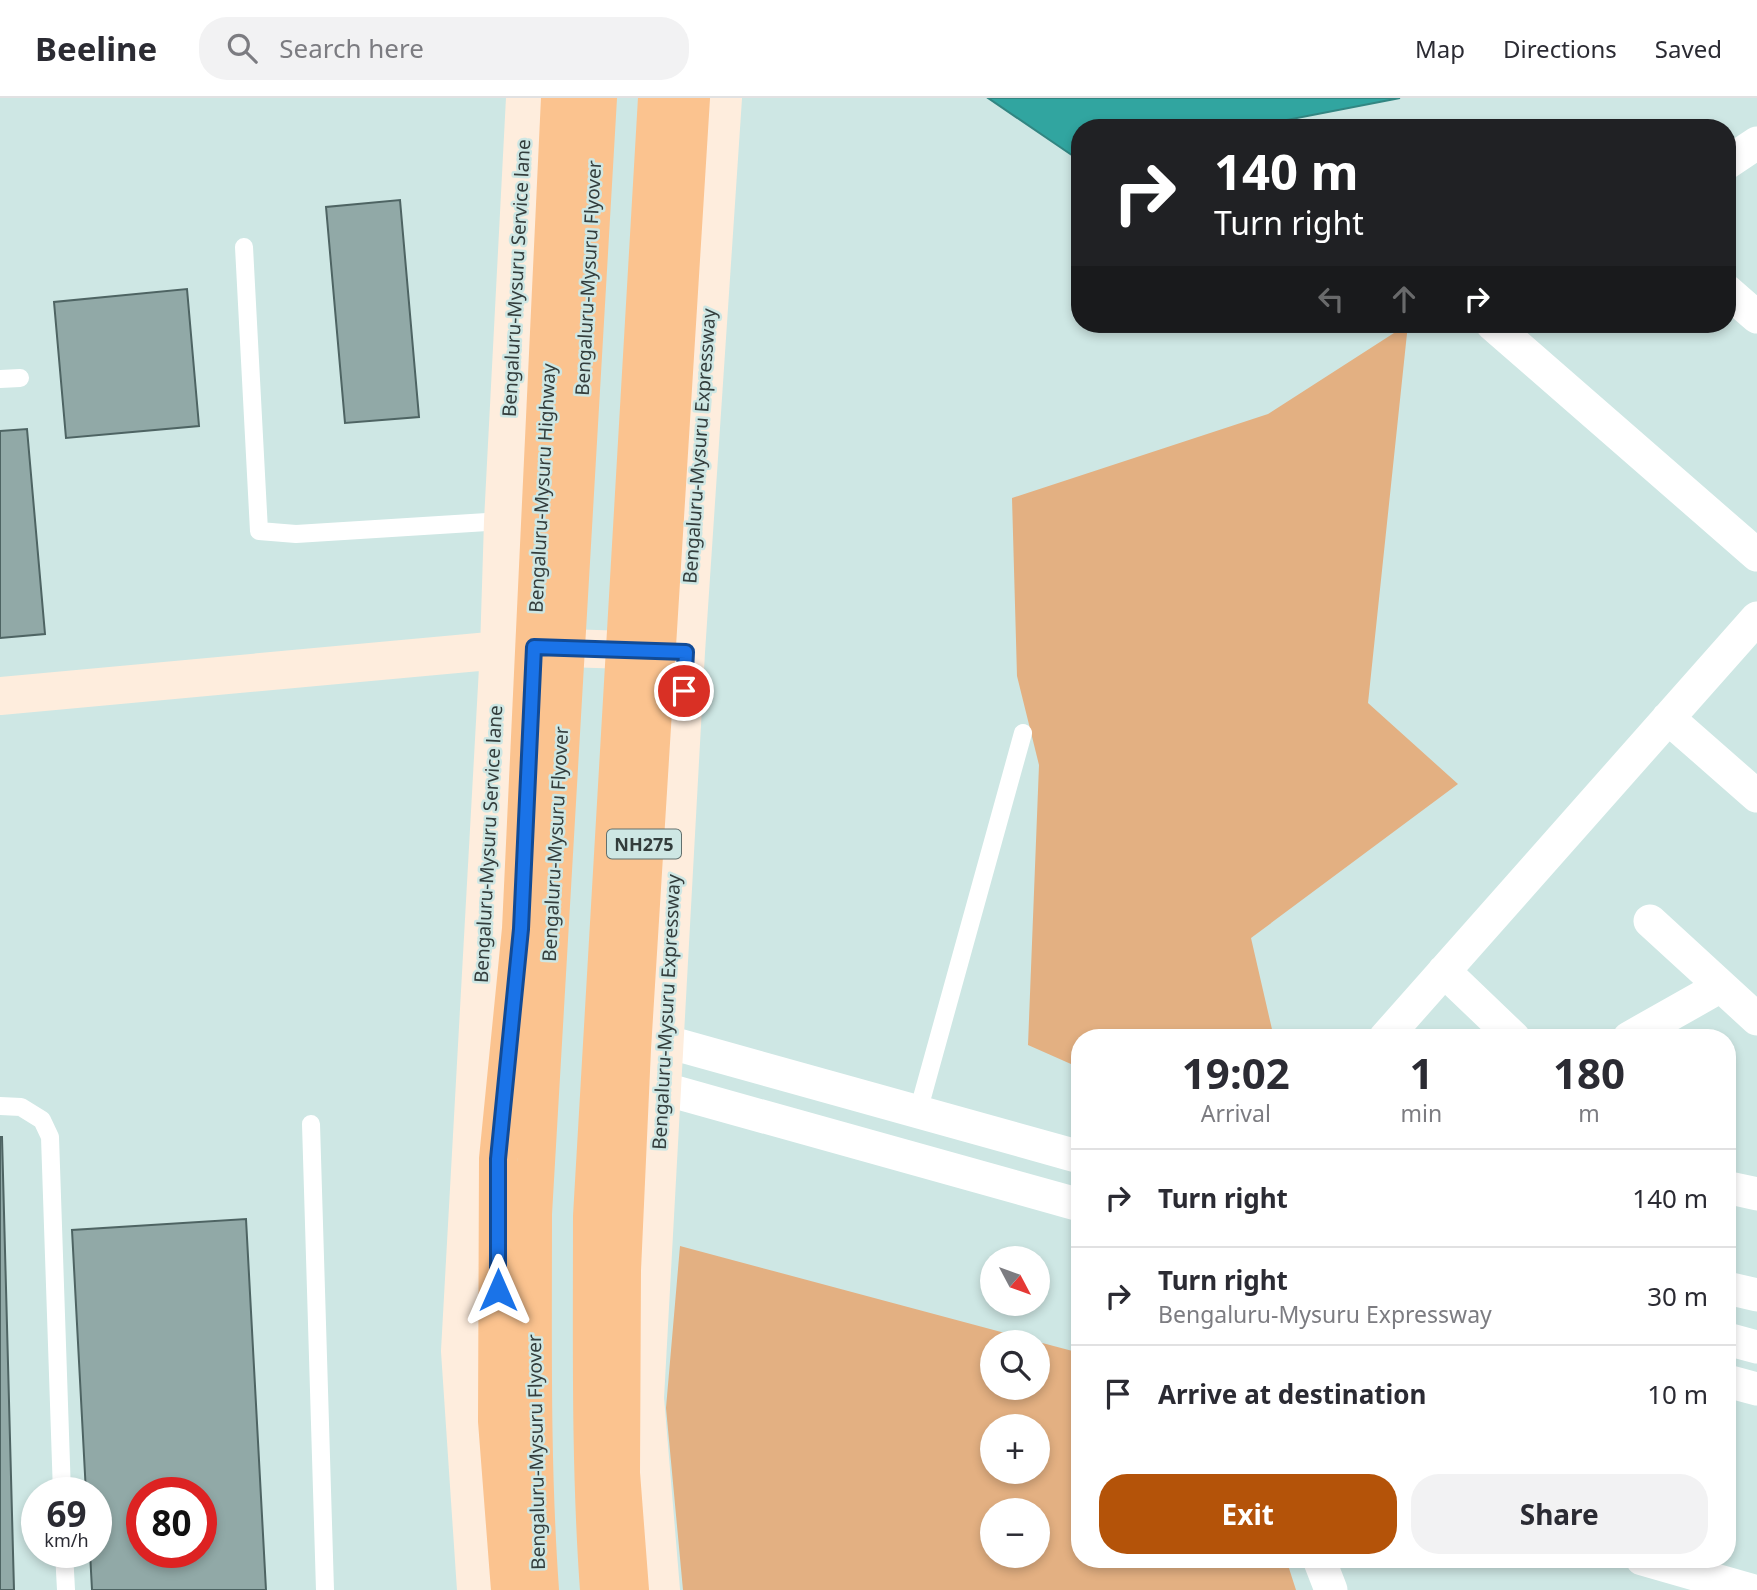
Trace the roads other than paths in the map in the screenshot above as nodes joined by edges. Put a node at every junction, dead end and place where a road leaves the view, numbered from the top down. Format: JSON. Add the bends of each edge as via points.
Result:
{"nodes":[{"id":1,"x":525,"y":98,"type":"edge"},
{"id":2,"x":560,"y":98,"type":"edge"},
{"id":3,"x":598,"y":98,"type":"edge"},
{"id":4,"x":657,"y":98,"type":"edge"},
{"id":5,"x":691,"y":98,"type":"edge"},
{"id":6,"x":723,"y":98,"type":"edge"},
{"id":7,"x":1757,"y":143,"type":"edge"},
{"id":8,"x":1736,"y":157,"type":"edge"},
{"id":9,"x":244,"y":247,"type":"dead end"},
{"id":10,"x":1736,"y":299,"type":"edge"},
{"id":11,"x":1757,"y":317,"type":"edge"},
{"id":12,"x":1502,"y":333,"type":"edge"},
{"id":13,"x":20,"y":378,"type":"dead end"},
{"id":14,"x":0,"y":379,"type":"edge"},
{"id":15,"x":503,"y":521,"type":"junction"},
{"id":16,"x":1757,"y":555,"type":"edge"},
{"id":17,"x":1757,"y":618,"type":"edge"},
{"id":18,"x":517,"y":649,"type":"junction"},
{"id":19,"x":671,"y":651,"type":"junction"},
{"id":20,"x":0,"y":696,"type":"edge"},
{"id":21,"x":1668,"y":718,"type":"junction"},
{"id":22,"x":1023,"y":733,"type":"dead end"},
{"id":23,"x":1757,"y":796,"type":"edge"},
{"id":24,"x":1650,"y":921,"type":"dead end"},
{"id":25,"x":1444,"y":971,"type":"junction"},
{"id":26,"x":1721,"y":986,"type":"junction"},
{"id":27,"x":1757,"y":1019,"type":"edge"},
{"id":28,"x":1393,"y":1029,"type":"edge"},
{"id":29,"x":1505,"y":1029,"type":"edge"},
{"id":30,"x":1645,"y":1029,"type":"edge"},
{"id":31,"x":664,"y":1041,"type":"junction"},
{"id":32,"x":661,"y":1088,"type":"junction"},
{"id":33,"x":0,"y":1106,"type":"edge"},
{"id":34,"x":918,"y":1112,"type":"junction"},
{"id":35,"x":312,"y":1124,"type":"dead end"},
{"id":36,"x":1071,"y":1154,"type":"edge"},
{"id":37,"x":1736,"y":1189,"type":"edge"},
{"id":38,"x":1757,"y":1194,"type":"edge"},
{"id":39,"x":1071,"y":1202,"type":"edge"},
{"id":40,"x":1736,"y":1290,"type":"edge"},
{"id":41,"x":1757,"y":1295,"type":"edge"},
{"id":42,"x":1736,"y":1341,"type":"edge"},
{"id":43,"x":1757,"y":1347,"type":"edge"},
{"id":44,"x":1736,"y":1383,"type":"edge"},
{"id":45,"x":1757,"y":1389,"type":"edge"},
{"id":46,"x":61,"y":1477,"type":"edge"},
{"id":47,"x":65,"y":1568,"type":"edge"},
{"id":48,"x":1322,"y":1568,"type":"edge"},
{"id":49,"x":1674,"y":1568,"type":"edge"},
{"id":50,"x":66,"y":1590,"type":"edge"},
{"id":51,"x":325,"y":1590,"type":"edge"},
{"id":52,"x":476,"y":1590,"type":"edge"},
{"id":53,"x":510,"y":1590,"type":"edge"},
{"id":54,"x":540,"y":1590,"type":"edge"},
{"id":55,"x":599,"y":1590,"type":"edge"},
{"id":56,"x":630,"y":1590,"type":"edge"},
{"id":57,"x":661,"y":1590,"type":"edge"},
{"id":58,"x":1331,"y":1590,"type":"edge"},
{"id":59,"x":1751,"y":1590,"type":"edge"}],
"edges":[{"from":1,"to":15,"type":"street","name":"Bengaluru-Mysuru Service lane"},
{"from":2,"to":18,"type":"highway","name":"Bengaluru-Mysuru Highway"},
{"from":3,"to":54,"type":"highway","name":"Bengaluru-Mysuru Flyover","via":[[533,1214]]},
{"from":4,"to":55,"type":"highway","number":"NH275","via":[[592,1216]]},
{"from":5,"to":19,"type":"highway","name":"Bengaluru-Mysuru Expressway","number":"NH275"},
{"from":6,"to":19,"type":"street","name":"Bengaluru-Mysuru Expressway","number":"NH275"},
{"from":7,"to":8,"type":"street"},
{"from":9,"to":15,"type":"lane","via":[[259,531],[296,534]]},
{"from":10,"to":11,"type":"street"},
{"from":12,"to":16,"type":"street"},
{"from":13,"to":14,"type":"lane"},
{"from":15,"to":18,"type":"street","name":"Bengaluru-Mysuru Service lane"},
{"from":17,"to":21,"type":"street"},
{"from":18,"to":19,"type":"street"},
{"from":18,"to":20,"type":"street"},
{"from":18,"to":52,"type":"street","name":"Bengaluru-Mysuru Service lane","via":[[460,1351]]},
{"from":18,"to":53,"type":"highway","name":"Bengaluru-Mysuru Highway","via":[[521,929],[498,1159],[497,1421]]},
{"from":19,"to":31,"type":"street","name":"Bengaluru-Mysuru Expressway","number":"NH275"},
{"from":19,"to":56,"type":"highway","name":"Bengaluru-Mysuru Expressway","number":"NH275","via":[[632,1049],[622,1270],[621,1473]]},
{"from":21,"to":23,"type":"street"},
{"from":21,"to":25,"type":"street"},
{"from":22,"to":34,"type":"lane"},
{"from":24,"to":26,"type":"street"},
{"from":25,"to":28,"type":"street"},
{"from":25,"to":29,"type":"street"},
{"from":26,"to":27,"type":"street"},
{"from":26,"to":30,"type":"street"},
{"from":31,"to":32,"type":"street","name":"Bengaluru-Mysuru Expressway","number":"NH275"},
{"from":31,"to":34,"type":"street"},
{"from":32,"to":39,"type":"street"},
{"from":32,"to":57,"type":"street","name":"Bengaluru-Mysuru Expressway","number":"NH275","via":[[645,1398]]},
{"from":33,"to":46,"type":"lane","via":[[21,1107],[42,1120],[50,1137]]},
{"from":34,"to":36,"type":"street"},
{"from":35,"to":51,"type":"lane"},
{"from":37,"to":38,"type":"street"},
{"from":40,"to":41,"type":"street"},
{"from":42,"to":43,"type":"street"},
{"from":44,"to":45,"type":"street"},
{"from":47,"to":50,"type":"lane"},
{"from":48,"to":58,"type":"street"},
{"from":49,"to":59,"type":"street"}]}
